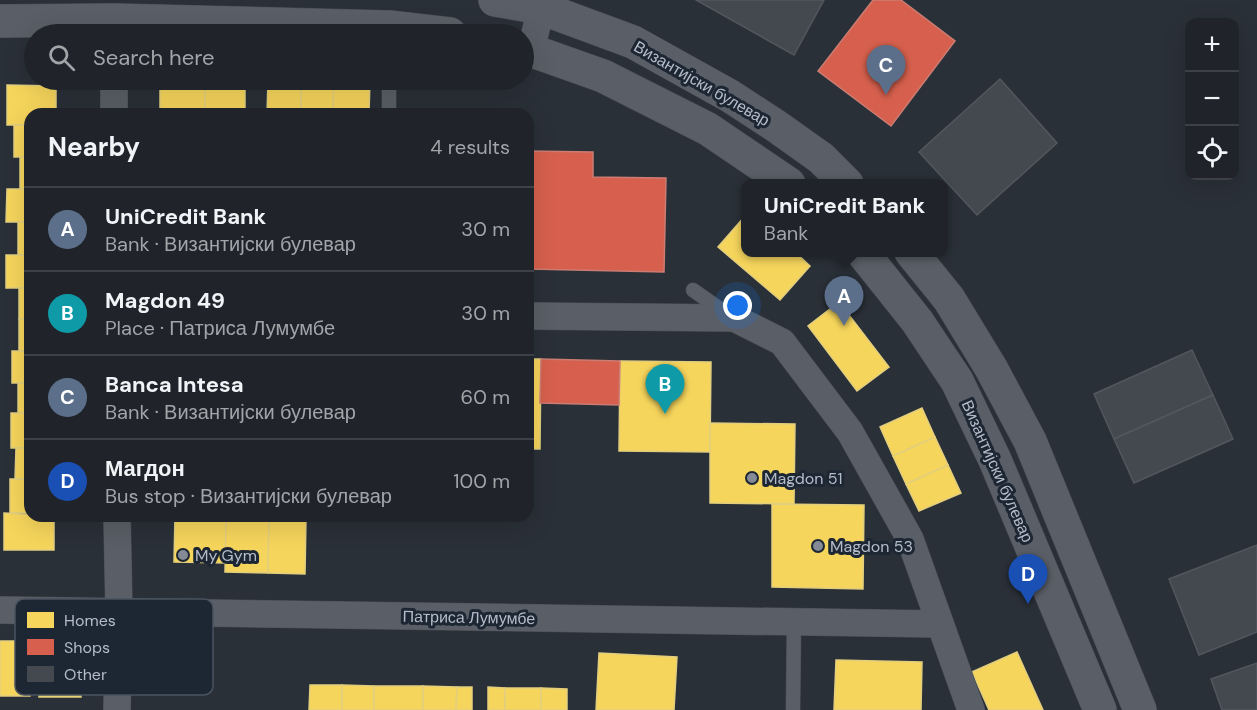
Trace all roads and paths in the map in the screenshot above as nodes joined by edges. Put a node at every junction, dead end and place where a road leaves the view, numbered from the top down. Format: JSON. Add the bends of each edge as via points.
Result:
{"nodes":[{"id":1,"x":495,"y":0,"type":"edge"},
{"id":2,"x":585,"y":0,"type":"edge"},
{"id":3,"x":542,"y":4,"type":"edge"},
{"id":4,"x":114,"y":18,"type":"edge"},
{"id":5,"x":0,"y":21,"type":"edge"},
{"id":6,"x":241,"y":24,"type":"edge"},
{"id":7,"x":534,"y":28,"type":"edge"},
{"id":8,"x":633,"y":42,"type":"junction"},
{"id":9,"x":534,"y":51,"type":"edge"},
{"id":10,"x":114,"y":90,"type":"edge"},
{"id":11,"x":389,"y":90,"type":"edge"},
{"id":12,"x":114,"y":108,"type":"edge"},
{"id":13,"x":389,"y":108,"type":"edge"},
{"id":14,"x":783,"y":179,"type":"edge"},
{"id":15,"x":844,"y":179,"type":"edge"},
{"id":16,"x":865,"y":257,"type":"edge"},
{"id":17,"x":915,"y":257,"type":"edge"},
{"id":18,"x":693,"y":290,"type":"dead end"},
{"id":19,"x":534,"y":316,"type":"edge"},
{"id":20,"x":734,"y":318,"type":"junction"},
{"id":21,"x":117,"y":522,"type":"edge"},
{"id":22,"x":118,"y":599,"type":"edge"},
{"id":23,"x":0,"y":610,"type":"edge"},
{"id":24,"x":15,"y":610,"type":"edge"},
{"id":25,"x":213,"y":613,"type":"edge"},
{"id":26,"x":794,"y":621,"type":"junction"},
{"id":27,"x":939,"y":624,"type":"junction"},
{"id":28,"x":117,"y":695,"type":"edge"},
{"id":29,"x":117,"y":710,"type":"edge"},
{"id":30,"x":793,"y":710,"type":"edge"},
{"id":31,"x":971,"y":710,"type":"edge"},
{"id":32,"x":1100,"y":710,"type":"edge"},
{"id":33,"x":1140,"y":710,"type":"edge"}],
"edges":[{"from":1,"to":3,"type":"street","name":"Византијски булевар"},
{"from":2,"to":8,"type":"street","via":[[595,14]]},
{"from":3,"to":7,"type":"street"},
{"from":3,"to":8,"type":"street","name":"Византијски булевар"},
{"from":4,"to":5,"type":"street"},
{"from":4,"to":6,"type":"street"},
{"from":8,"to":15,"type":"street","name":"Византијски булевар","via":[[767,120]]},
{"from":9,"to":14,"type":"street","via":[[603,76],[708,129]]},
{"from":10,"to":12,"type":"street"},
{"from":11,"to":13,"type":"lane"},
{"from":16,"to":32,"type":"street","name":"Византијски булевар","via":[[917,321],[957,381],[995,460]]},
{"from":17,"to":33,"type":"street","via":[[949,299],[1030,441]]},
{"from":18,"to":20,"type":"lane"},
{"from":19,"to":20,"type":"street"},
{"from":20,"to":27,"type":"street","via":[[782,342],[850,432],[910,539]]},
{"from":21,"to":22,"type":"street"},
{"from":23,"to":24,"type":"street","name":"Патриса Лумумбе"},
{"from":25,"to":26,"type":"street","name":"Патриса Лумумбе"},
{"from":26,"to":27,"type":"street","name":"Патриса Лумумбе"},
{"from":26,"to":30,"type":"lane"},
{"from":27,"to":31,"type":"street"},
{"from":28,"to":29,"type":"street"}]}
